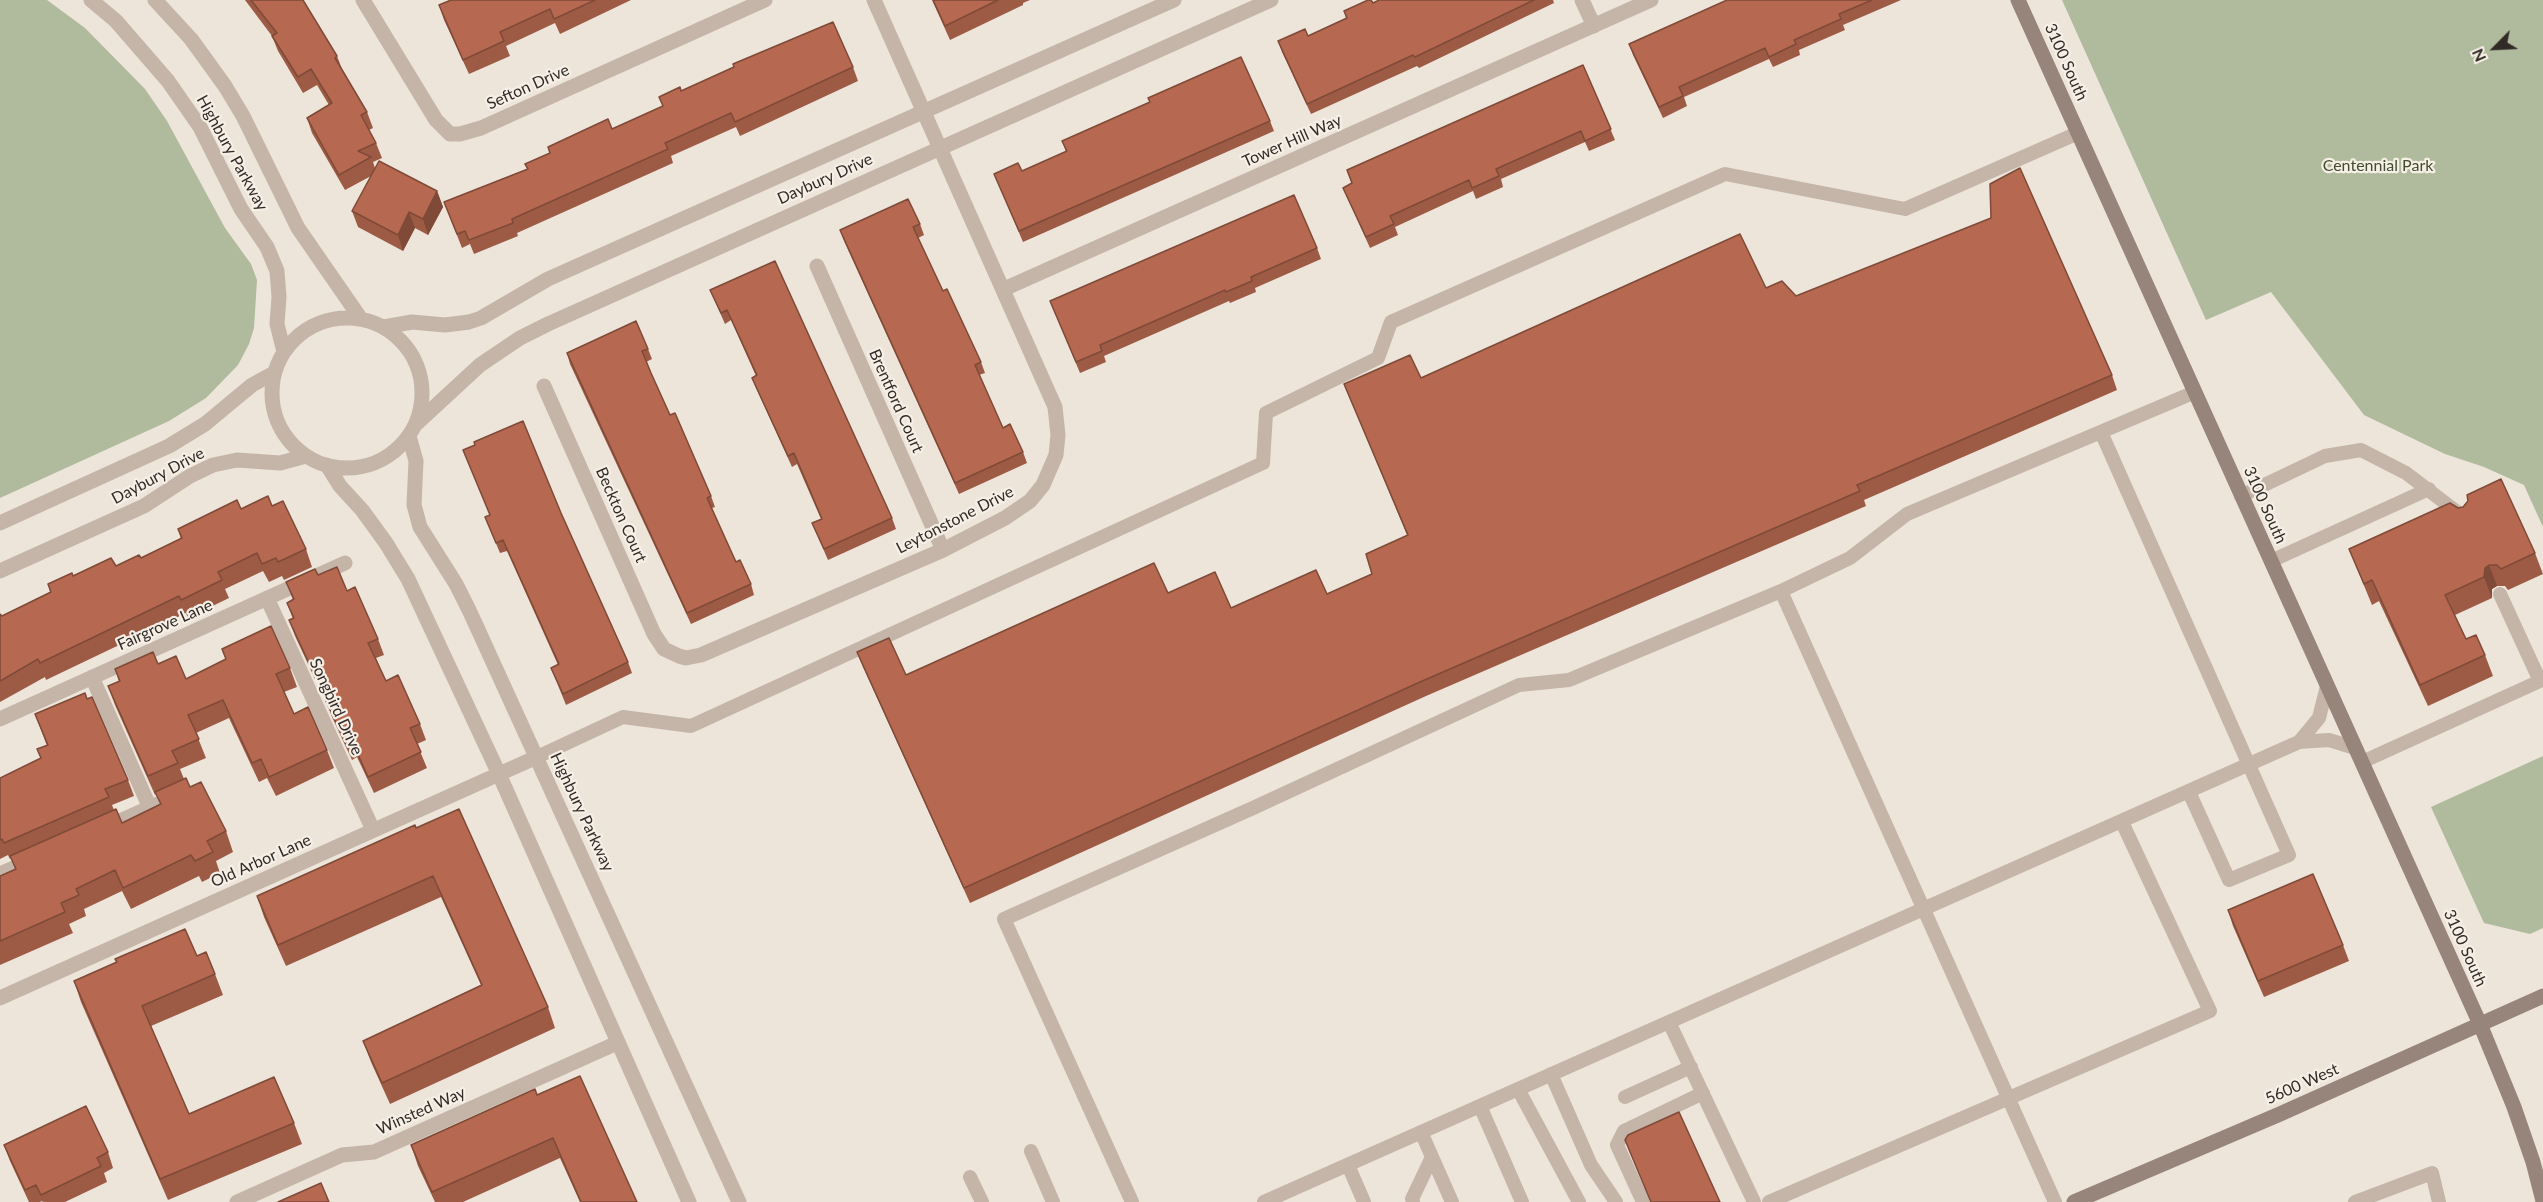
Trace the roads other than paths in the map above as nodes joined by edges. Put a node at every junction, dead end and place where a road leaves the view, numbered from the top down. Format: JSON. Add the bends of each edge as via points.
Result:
{"nodes":[{"id":1,"x":91,"y":0,"type":"edge"},
{"id":2,"x":155,"y":0,"type":"edge"},
{"id":3,"x":363,"y":0,"type":"edge"},
{"id":4,"x":765,"y":0,"type":"edge"},
{"id":5,"x":874,"y":0,"type":"edge"},
{"id":6,"x":1174,"y":0,"type":"edge"},
{"id":7,"x":1271,"y":0,"type":"edge"},
{"id":8,"x":1582,"y":0,"type":"edge"},
{"id":9,"x":1652,"y":0,"type":"edge"},
{"id":10,"x":2018,"y":0,"type":"edge"},
{"id":11,"x":1594,"y":26,"type":"junction"},
{"id":12,"x":925,"y":112,"type":"junction"},
{"id":13,"x":2078,"y":133,"type":"junction"},
{"id":14,"x":940,"y":147,"type":"junction"},
{"id":15,"x":817,"y":266,"type":"dead end"},
{"id":16,"x":1004,"y":289,"type":"junction"},
{"id":17,"x":362,"y":319,"type":"junction"},
{"id":18,"x":384,"y":327,"type":"junction"},
{"id":19,"x":284,"y":352,"type":"junction"},
{"id":20,"x":274,"y":373,"type":"junction"},
{"id":21,"x":544,"y":386,"type":"dead end"},
{"id":22,"x":2195,"y":392,"type":"junction"},
{"id":23,"x":412,"y":430,"type":"junction"},
{"id":24,"x":2101,"y":432,"type":"junction"},
{"id":25,"x":306,"y":456,"type":"junction"},
{"id":26,"x":327,"y":465,"type":"junction"},
{"id":27,"x":2429,"y":489,"type":"junction"},
{"id":28,"x":2241,"y":496,"type":"junction"},
{"id":29,"x":2467,"y":520,"type":"edge"},
{"id":30,"x":0,"y":523,"type":"edge"},
{"id":31,"x":943,"y":550,"type":"junction"},
{"id":32,"x":2271,"y":561,"type":"junction"},
{"id":33,"x":345,"y":563,"type":"dead end"},
{"id":34,"x":0,"y":571,"type":"edge"},
{"id":35,"x":1781,"y":591,"type":"junction"},
{"id":36,"x":2500,"y":594,"type":"dead end"},
{"id":37,"x":267,"y":598,"type":"junction"},
{"id":38,"x":671,"y":653,"type":"joint"},
{"id":39,"x":92,"y":677,"type":"junction"},
{"id":40,"x":2327,"y":686,"type":"junction"},
{"id":41,"x":0,"y":719,"type":"edge"},
{"id":42,"x":2299,"y":742,"type":"junction"},
{"id":43,"x":2355,"y":748,"type":"junction"},
{"id":44,"x":537,"y":757,"type":"junction"},
{"id":45,"x":2362,"y":762,"type":"junction"},
{"id":46,"x":2249,"y":765,"type":"junction"},
{"id":47,"x":499,"y":774,"type":"junction"},
{"id":48,"x":194,"y":788,"type":"edge"},
{"id":49,"x":2189,"y":792,"type":"junction"},
{"id":50,"x":150,"y":807,"type":"junction"},
{"id":51,"x":2122,"y":822,"type":"junction"},
{"id":52,"x":373,"y":830,"type":"junction"},
{"id":53,"x":86,"y":836,"type":"edge"},
{"id":54,"x":43,"y":855,"type":"edge"},
{"id":55,"x":0,"y":874,"type":"edge"},
{"id":56,"x":1923,"y":909,"type":"junction"},
{"id":57,"x":2543,"y":996,"type":"edge"},
{"id":58,"x":0,"y":998,"type":"edge"},
{"id":59,"x":1669,"y":1022,"type":"junction"},
{"id":60,"x":2480,"y":1024,"type":"junction"},
{"id":61,"x":617,"y":1043,"type":"junction"},
{"id":62,"x":1691,"y":1067,"type":"junction"},
{"id":63,"x":1551,"y":1074,"type":"junction"},
{"id":64,"x":1518,"y":1089,"type":"junction"},
{"id":65,"x":1703,"y":1093,"type":"junction"},
{"id":66,"x":1625,"y":1097,"type":"dead end"},
{"id":67,"x":2009,"y":1100,"type":"junction"},
{"id":68,"x":1480,"y":1106,"type":"junction"},
{"id":69,"x":1421,"y":1132,"type":"junction"},
{"id":70,"x":1030,"y":1151,"type":"dead end"},
{"id":71,"x":1432,"y":1157,"type":"junction"},
{"id":72,"x":1348,"y":1165,"type":"junction"},
{"id":73,"x":970,"y":1177,"type":"dead end"},
{"id":74,"x":1283,"y":1198,"type":"edge"},
{"id":75,"x":2543,"y":1201,"type":"edge"},
{"id":76,"x":237,"y":1202,"type":"edge"},
{"id":77,"x":688,"y":1202,"type":"edge"},
{"id":78,"x":740,"y":1202,"type":"edge"},
{"id":79,"x":982,"y":1202,"type":"edge"},
{"id":80,"x":1053,"y":1202,"type":"edge"},
{"id":81,"x":1132,"y":1202,"type":"edge"},
{"id":82,"x":1264,"y":1202,"type":"edge"},
{"id":83,"x":1364,"y":1202,"type":"edge"},
{"id":84,"x":1413,"y":1202,"type":"edge"},
{"id":85,"x":1452,"y":1202,"type":"edge"},
{"id":86,"x":1522,"y":1202,"type":"edge"},
{"id":87,"x":1579,"y":1202,"type":"edge"},
{"id":88,"x":1616,"y":1202,"type":"edge"},
{"id":89,"x":1643,"y":1202,"type":"edge"},
{"id":90,"x":1754,"y":1202,"type":"edge"},
{"id":91,"x":1769,"y":1202,"type":"edge"},
{"id":92,"x":2055,"y":1202,"type":"edge"},
{"id":93,"x":2074,"y":1202,"type":"edge"},
{"id":94,"x":2355,"y":1202,"type":"edge"},
{"id":95,"x":2439,"y":1202,"type":"edge"}],
"edges":[{"from":1,"to":19,"type":"street","name":"Highbury Parkway","via":[[116,21],[174,88],[205,136],[241,209],[267,246],[277,271],[277,324]]},
{"from":2,"to":17,"type":"street","name":"Highbury Parkway","via":[[191,39],[225,86],[298,228]]},
{"from":3,"to":4,"type":"street","name":"Sefton Drive","via":[[436,120],[450,134],[492,123]]},
{"from":5,"to":12,"type":"street","name":"Leytonstone Drive"},
{"from":6,"to":12,"type":"street","name":"Daybury Drive"},
{"from":7,"to":14,"type":"street","name":"Daybury Drive"},
{"from":8,"to":11,"type":"street"},
{"from":9,"to":11,"type":"street","name":"Tower Hill Way"},
{"from":10,"to":13,"type":"main road","name":"3100 South"},
{"from":11,"to":16,"type":"street","name":"Tower Hill Way"},
{"from":12,"to":14,"type":"street","name":"Leytonstone Drive"},
{"from":12,"to":18,"type":"street","name":"Daybury Drive","via":[[548,279],[481,318],[445,325],[412,322]]},
{"from":13,"to":22,"type":"main road","name":"3100 South"},
{"from":13,"to":44,"type":"lane","via":[[1905,209],[1725,174],[1390,322],[1378,358],[1266,413],[1263,463],[690,726],[623,717]]},
{"from":14,"to":16,"type":"street","name":"Leytonstone Drive"},
{"from":14,"to":23,"type":"street","name":"Daybury Drive","via":[[520,338],[480,365]]},
{"from":15,"to":31,"type":"street","name":"Brentford Court"},
{"from":16,"to":31,"type":"street","name":"Leytonstone Drive","via":[[1053,400],[1058,428],[1056,455],[1043,485],[1030,501]]},
{"from":17,"to":18,"type":"street"},
{"from":17,"to":19,"type":"street","via":[[343,318],[318,324],[295,338]]},
{"from":18,"to":23,"type":"street","via":[[402,341],[414,359],[421,381],[421,403]]},
{"from":19,"to":20,"type":"street"},
{"from":20,"to":25,"type":"street","via":[[272,396],[277,420],[289,440]]},
{"from":20,"to":30,"type":"street","name":"Daybury Drive","via":[[169,446]]},
{"from":21,"to":38,"type":"street","name":"Beckton Court","via":[[654,634]]},
{"from":22,"to":24,"type":"lane"},
{"from":22,"to":28,"type":"main road","name":"3100 South"},
{"from":23,"to":26,"type":"street","via":[[396,450],[381,460],[345,468]]},
{"from":23,"to":44,"type":"street","name":"Highbury Parkway","via":[[416,461],[414,505],[420,527],[456,584]]},
{"from":24,"to":35,"type":"lane","via":[[1907,514],[1850,558]]},
{"from":24,"to":46,"type":"lane"},
{"from":25,"to":26,"type":"street"},
{"from":25,"to":34,"type":"street","name":"Daybury Drive","via":[[280,463],[237,460],[213,465],[144,506]]},
{"from":26,"to":47,"type":"street","via":[[408,579]]},
{"from":27,"to":28,"type":"lane","via":[[2370,453],[2351,450],[2325,456]]},
{"from":27,"to":29,"type":"lane"},
{"from":27,"to":32,"type":"lane"},
{"from":28,"to":32,"type":"main road","name":"3100 South"},
{"from":31,"to":38,"type":"street","name":"Leytonstone Drive","via":[[700,655],[686,658]]},
{"from":32,"to":40,"type":"main road","name":"3100 South"},
{"from":33,"to":37,"type":"street","name":"Fairgrove Lane"},
{"from":35,"to":56,"type":"lane"},
{"from":35,"to":81,"type":"lane","via":[[1569,680],[1520,685],[1004,919]]},
{"from":36,"to":45,"type":"lane","via":[[2540,681]]},
{"from":37,"to":39,"type":"street","name":"Fairgrove Lane"},
{"from":37,"to":52,"type":"street","name":"Songbird Drive"},
{"from":39,"to":41,"type":"street","name":"Fairgrove Lane"},
{"from":39,"to":50,"type":"street"},
{"from":40,"to":42,"type":"lane","via":[[2319,718]]},
{"from":40,"to":43,"type":"main road","name":"3100 South"},
{"from":42,"to":43,"type":"lane","via":[[2329,740]]},
{"from":42,"to":46,"type":"lane"},
{"from":43,"to":45,"type":"main road","name":"3100 South"},
{"from":44,"to":47,"type":"street","name":"Old Arbor Lane"},
{"from":44,"to":78,"type":"street","name":"Highbury Parkway"},
{"from":45,"to":60,"type":"main road","name":"3100 South"},
{"from":46,"to":49,"type":"lane"},
{"from":46,"to":49,"type":"lane","via":[[2289,855],[2229,880]]},
{"from":47,"to":52,"type":"street","name":"Old Arbor Lane"},
{"from":47,"to":61,"type":"street"},
{"from":48,"to":50,"type":"street"},
{"from":49,"to":51,"type":"lane"},
{"from":50,"to":53,"type":"street"},
{"from":51,"to":56,"type":"lane"},
{"from":51,"to":67,"type":"lane","via":[[2210,1011]]},
{"from":52,"to":58,"type":"street","name":"Old Arbor Lane"},
{"from":54,"to":55,"type":"street"},
{"from":56,"to":59,"type":"lane"},
{"from":56,"to":67,"type":"lane"},
{"from":57,"to":60,"type":"main road","name":"5600 West"},
{"from":59,"to":62,"type":"lane"},
{"from":59,"to":63,"type":"lane"},
{"from":60,"to":75,"type":"main road","name":"3100 South","via":[[2521,1126]]},
{"from":60,"to":93,"type":"main road","name":"5600 West"},
{"from":61,"to":76,"type":"street","name":"Winsted Way","via":[[374,1152],[342,1155]]},
{"from":61,"to":77,"type":"street"},
{"from":62,"to":65,"type":"lane"},
{"from":62,"to":66,"type":"lane"},
{"from":63,"to":64,"type":"lane"},
{"from":63,"to":88,"type":"lane","via":[[1591,1165]]},
{"from":64,"to":68,"type":"lane"},
{"from":64,"to":87,"type":"lane"},
{"from":65,"to":89,"type":"lane","via":[[1624,1131],[1617,1145]]},
{"from":65,"to":90,"type":"lane"},
{"from":67,"to":91,"type":"lane"},
{"from":67,"to":92,"type":"lane"},
{"from":68,"to":69,"type":"lane"},
{"from":68,"to":86,"type":"lane"},
{"from":69,"to":71,"type":"lane"},
{"from":69,"to":72,"type":"lane"},
{"from":70,"to":80,"type":"lane"},
{"from":71,"to":84,"type":"lane"},
{"from":71,"to":85,"type":"lane"},
{"from":72,"to":74,"type":"lane"},
{"from":72,"to":83,"type":"lane"},
{"from":73,"to":79,"type":"lane"},
{"from":74,"to":82,"type":"lane"},
{"from":94,"to":95,"type":"lane","via":[[2432,1173]]}]}
